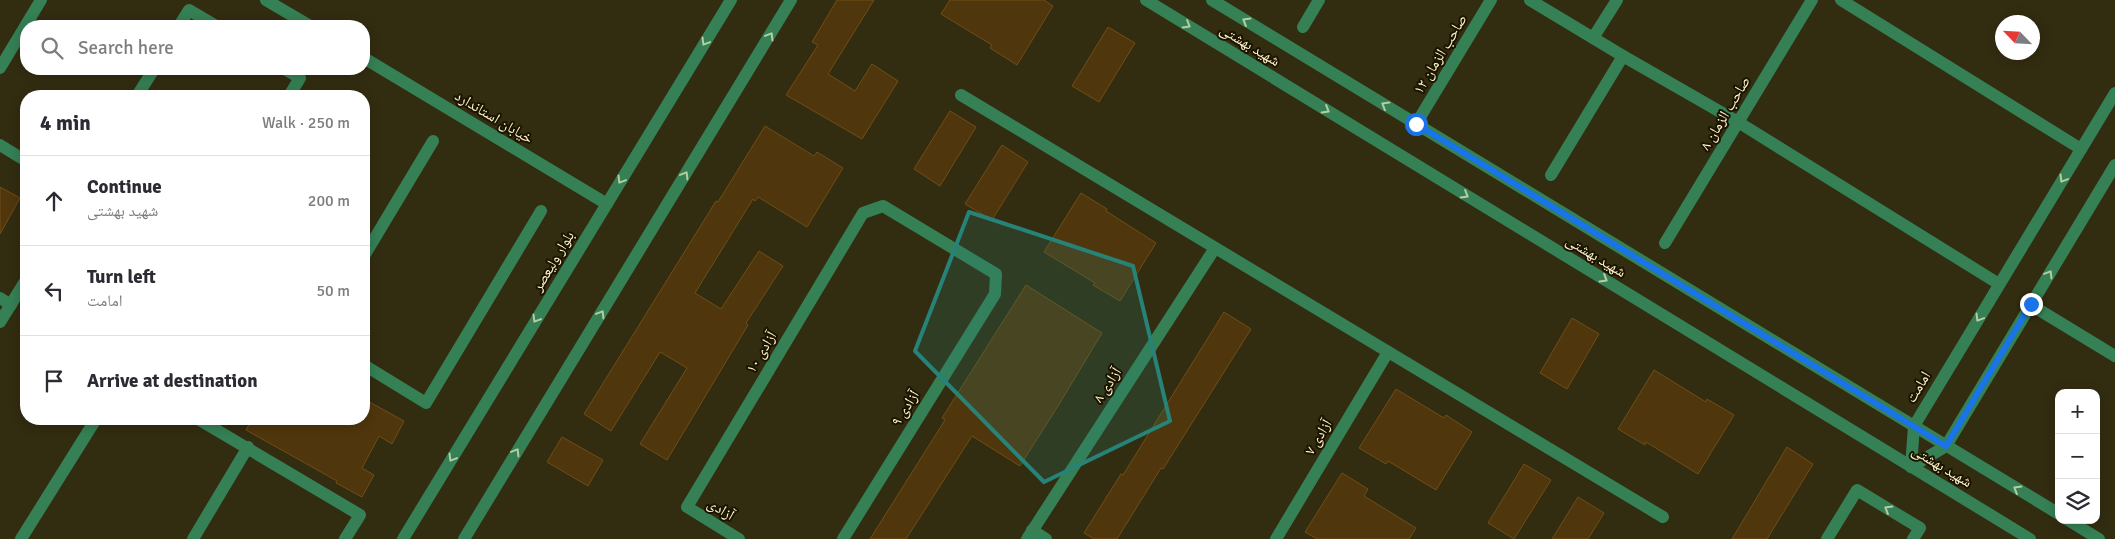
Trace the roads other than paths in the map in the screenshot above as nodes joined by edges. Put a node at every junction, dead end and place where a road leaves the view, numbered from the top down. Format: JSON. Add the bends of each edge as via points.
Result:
{"nodes":[{"id":1,"x":41,"y":0,"type":"edge"},
{"id":2,"x":266,"y":0,"type":"edge"},
{"id":3,"x":731,"y":0,"type":"edge"},
{"id":4,"x":791,"y":0,"type":"edge"},
{"id":5,"x":1146,"y":0,"type":"edge"},
{"id":6,"x":1212,"y":0,"type":"edge"},
{"id":7,"x":1319,"y":0,"type":"edge"},
{"id":8,"x":1491,"y":0,"type":"edge"},
{"id":9,"x":1530,"y":0,"type":"edge"},
{"id":10,"x":1616,"y":0,"type":"edge"},
{"id":11,"x":1812,"y":0,"type":"edge"},
{"id":12,"x":1841,"y":0,"type":"edge"},
{"id":13,"x":29,"y":20,"type":"edge"},
{"id":14,"x":183,"y":20,"type":"edge"},
{"id":15,"x":206,"y":20,"type":"edge"},
{"id":16,"x":300,"y":20,"type":"edge"},
{"id":17,"x":1303,"y":26,"type":"dead end"},
{"id":18,"x":20,"y":35,"type":"edge"},
{"id":19,"x":1594,"y":38,"type":"junction"},
{"id":20,"x":1623,"y":56,"type":"junction"},
{"id":21,"x":370,"y":62,"type":"edge"},
{"id":22,"x":0,"y":68,"type":"edge"},
{"id":23,"x":150,"y":75,"type":"edge"},
{"id":24,"x":295,"y":75,"type":"edge"},
{"id":25,"x":141,"y":90,"type":"edge"},
{"id":26,"x":293,"y":90,"type":"edge"},
{"id":27,"x":2115,"y":92,"type":"edge"},
{"id":28,"x":961,"y":95,"type":"dead end"},
{"id":29,"x":1738,"y":122,"type":"junction"},
{"id":30,"x":1416,"y":124,"type":"junction"},
{"id":31,"x":433,"y":141,"type":"dead end"},
{"id":32,"x":0,"y":145,"type":"edge"},
{"id":33,"x":2081,"y":149,"type":"junction"},
{"id":34,"x":20,"y":157,"type":"edge"},
{"id":35,"x":2113,"y":172,"type":"edge"},
{"id":36,"x":1551,"y":174,"type":"dead end"},
{"id":37,"x":607,"y":204,"type":"junction"},
{"id":38,"x":541,"y":211,"type":"dead end"},
{"id":39,"x":863,"y":213,"type":"joint"},
{"id":40,"x":1665,"y":243,"type":"dead end"},
{"id":41,"x":370,"y":246,"type":"edge"},
{"id":42,"x":1215,"y":248,"type":"junction"},
{"id":43,"x":1999,"y":284,"type":"junction"},
{"id":44,"x":20,"y":290,"type":"edge"},
{"id":45,"x":0,"y":298,"type":"edge"},
{"id":46,"x":11,"y":304,"type":"junction"},
{"id":47,"x":2031,"y":304,"type":"junction"},
{"id":48,"x":0,"y":322,"type":"edge"},
{"id":49,"x":1388,"y":352,"type":"junction"},
{"id":50,"x":2115,"y":356,"type":"edge"},
{"id":51,"x":370,"y":369,"type":"edge"},
{"id":52,"x":92,"y":425,"type":"edge"},
{"id":53,"x":209,"y":425,"type":"edge"},
{"id":54,"x":1914,"y":426,"type":"junction"},
{"id":55,"x":1946,"y":446,"type":"junction"},
{"id":56,"x":248,"y":447,"type":"junction"},
{"id":57,"x":1911,"y":466,"type":"junction"},
{"id":58,"x":687,"y":507,"type":"joint"},
{"id":59,"x":2055,"y":512,"type":"edge"},
{"id":60,"x":1663,"y":518,"type":"dead end"},
{"id":61,"x":2075,"y":524,"type":"edge"},
{"id":62,"x":1916,"y":534,"type":"edge"},
{"id":63,"x":1029,"y":535,"type":"edge"},
{"id":64,"x":21,"y":539,"type":"edge"},
{"id":65,"x":193,"y":539,"type":"edge"},
{"id":66,"x":345,"y":539,"type":"edge"},
{"id":67,"x":403,"y":539,"type":"edge"},
{"id":68,"x":464,"y":539,"type":"edge"},
{"id":69,"x":739,"y":539,"type":"edge"},
{"id":70,"x":843,"y":539,"type":"edge"},
{"id":71,"x":1046,"y":539,"type":"edge"},
{"id":72,"x":1276,"y":539,"type":"edge"},
{"id":73,"x":1827,"y":539,"type":"edge"},
{"id":74,"x":2030,"y":539,"type":"edge"},
{"id":75,"x":2099,"y":539,"type":"edge"}],
"edges":[{"from":1,"to":13,"type":"street"},
{"from":2,"to":16,"type":"street"},
{"from":3,"to":37,"type":"street","name":"بلوار ولیعصر","one_way":true},
{"from":68,"to":4,"type":"street","one_way":true},
{"from":5,"to":57,"type":"street","name":"شهید بهشتی","one_way":true},
{"from":30,"to":6,"type":"street","name":"شهید بهشتی","one_way":true},
{"from":7,"to":17,"type":"street"},
{"from":8,"to":30,"type":"street","name":"صاحب الزمان ۱۲"},
{"from":9,"to":19,"type":"street"},
{"from":10,"to":19,"type":"street"},
{"from":11,"to":29,"type":"street","name":"صاحب الزمان ۸"},
{"from":12,"to":33,"type":"street"},
{"from":14,"to":15,"type":"street","via":[[189,10]]},
{"from":18,"to":22,"type":"street"},
{"from":19,"to":20,"type":"street"},
{"from":20,"to":29,"type":"street"},
{"from":20,"to":36,"type":"street"},
{"from":21,"to":37,"type":"street","name":"خیابان استاندارد"},
{"from":23,"to":25,"type":"street"},
{"from":24,"to":26,"type":"street","via":[[300,78]]},
{"from":27,"to":33,"type":"street","name":"امامت"},
{"from":28,"to":42,"type":"street"},
{"from":29,"to":40,"type":"street","name":"صاحب الزمان ۸"},
{"from":29,"to":43,"type":"street"},
{"from":30,"to":54,"type":"street","name":"شهید بهشتی"},
{"from":31,"to":41,"type":"street"},
{"from":32,"to":34,"type":"street"},
{"from":33,"to":43,"type":"street","name":"امامت","one_way":true},
{"from":47,"to":35,"type":"street","one_way":true},
{"from":37,"to":67,"type":"street","name":"بلوار ولیعصر","one_way":true},
{"from":38,"to":51,"type":"street","via":[[426,403]]},
{"from":39,"to":58,"type":"street","name":"آزادی ۱۰"},
{"from":39,"to":70,"type":"street","name":"آزادی ۹","via":[[883,206],[996,274],[995,294]]},
{"from":42,"to":49,"type":"street"},
{"from":42,"to":63,"type":"street","name":"آزادی ۸"},
{"from":43,"to":54,"type":"street","name":"امامت","one_way":true},
{"from":44,"to":46,"type":"street"},
{"from":45,"to":46,"type":"street"},
{"from":46,"to":48,"type":"street"},
{"from":47,"to":50,"type":"street"},
{"from":47,"to":55,"type":"street"},
{"from":49,"to":60,"type":"street"},
{"from":49,"to":72,"type":"street","name":"آزادی ۷"},
{"from":52,"to":64,"type":"street"},
{"from":53,"to":56,"type":"street"},
{"from":54,"to":55,"type":"street","name":"شهید بهشتی"},
{"from":54,"to":57,"type":"street","name":"امامت"},
{"from":55,"to":57,"type":"street"},
{"from":59,"to":55,"type":"street","name":"شهید بهشتی","one_way":true},
{"from":56,"to":65,"type":"street"},
{"from":56,"to":66,"type":"street","via":[[360,515]]},
{"from":57,"to":74,"type":"street","name":"شهید بهشتی"},
{"from":58,"to":69,"type":"street","name":"آزادی"},
{"from":61,"to":75,"type":"street"},
{"from":62,"to":73,"type":"street","one_way":true,"via":[[1857,490]]},
{"from":63,"to":71,"type":"street"}]}
